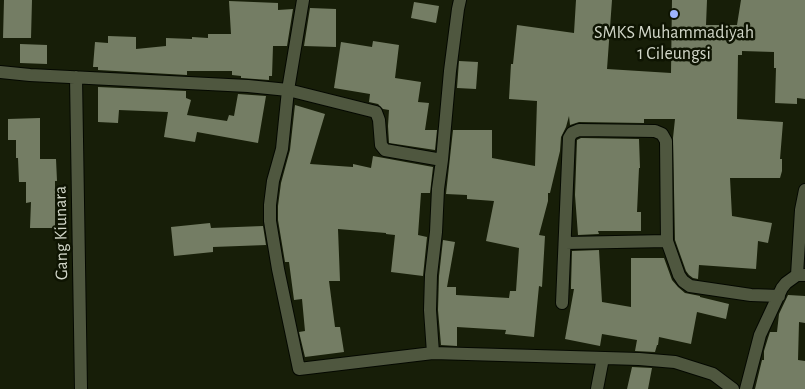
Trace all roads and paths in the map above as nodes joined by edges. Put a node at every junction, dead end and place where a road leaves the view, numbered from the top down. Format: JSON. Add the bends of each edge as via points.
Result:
{"nodes":[{"id":1,"x":303,"y":0,"type":"edge"},
{"id":2,"x":460,"y":0,"type":"edge"},
{"id":3,"x":0,"y":72,"type":"edge"},
{"id":4,"x":76,"y":77,"type":"junction"},
{"id":5,"x":288,"y":90,"type":"junction"},
{"id":6,"x":442,"y":160,"type":"junction"},
{"id":7,"x":805,"y":190,"type":"edge"},
{"id":8,"x":666,"y":241,"type":"junction"},
{"id":9,"x":565,"y":243,"type":"junction"},
{"id":10,"x":801,"y":275,"type":"edge"},
{"id":11,"x":778,"y":296,"type":"junction"},
{"id":12,"x":562,"y":303,"type":"dead end"},
{"id":13,"x":433,"y":353,"type":"junction"},
{"id":14,"x":603,"y":358,"type":"junction"},
{"id":15,"x":81,"y":389,"type":"edge"},
{"id":16,"x":597,"y":389,"type":"edge"},
{"id":17,"x":732,"y":389,"type":"edge"},
{"id":18,"x":746,"y":389,"type":"edge"}],
"edges":[{"from":1,"to":5,"type":"street"},
{"from":2,"to":6,"type":"street"},
{"from":3,"to":4,"type":"street"},
{"from":4,"to":5,"type":"street"},
{"from":4,"to":15,"type":"street","name":"Gang Kiunara"},
{"from":5,"to":6,"type":"street","via":[[376,112],[381,144],[385,150]]},
{"from":5,"to":13,"type":"street","via":[[270,221],[299,369]]},
{"from":6,"to":13,"type":"street","via":[[431,275]]},
{"from":7,"to":10,"type":"street","via":[[801,210]]},
{"from":8,"to":9,"type":"street"},
{"from":8,"to":9,"type":"street","via":[[666,141],[662,134],[655,131],[578,130],[569,138]]},
{"from":8,"to":11,"type":"street","via":[[679,275],[690,286]]},
{"from":9,"to":12,"type":"street"},
{"from":10,"to":11,"type":"street","via":[[786,283]]},
{"from":11,"to":18,"type":"street","via":[[760,335]]},
{"from":13,"to":14,"type":"street"},
{"from":14,"to":16,"type":"street"},
{"from":14,"to":17,"type":"street","via":[[675,362],[713,374]]}]}
